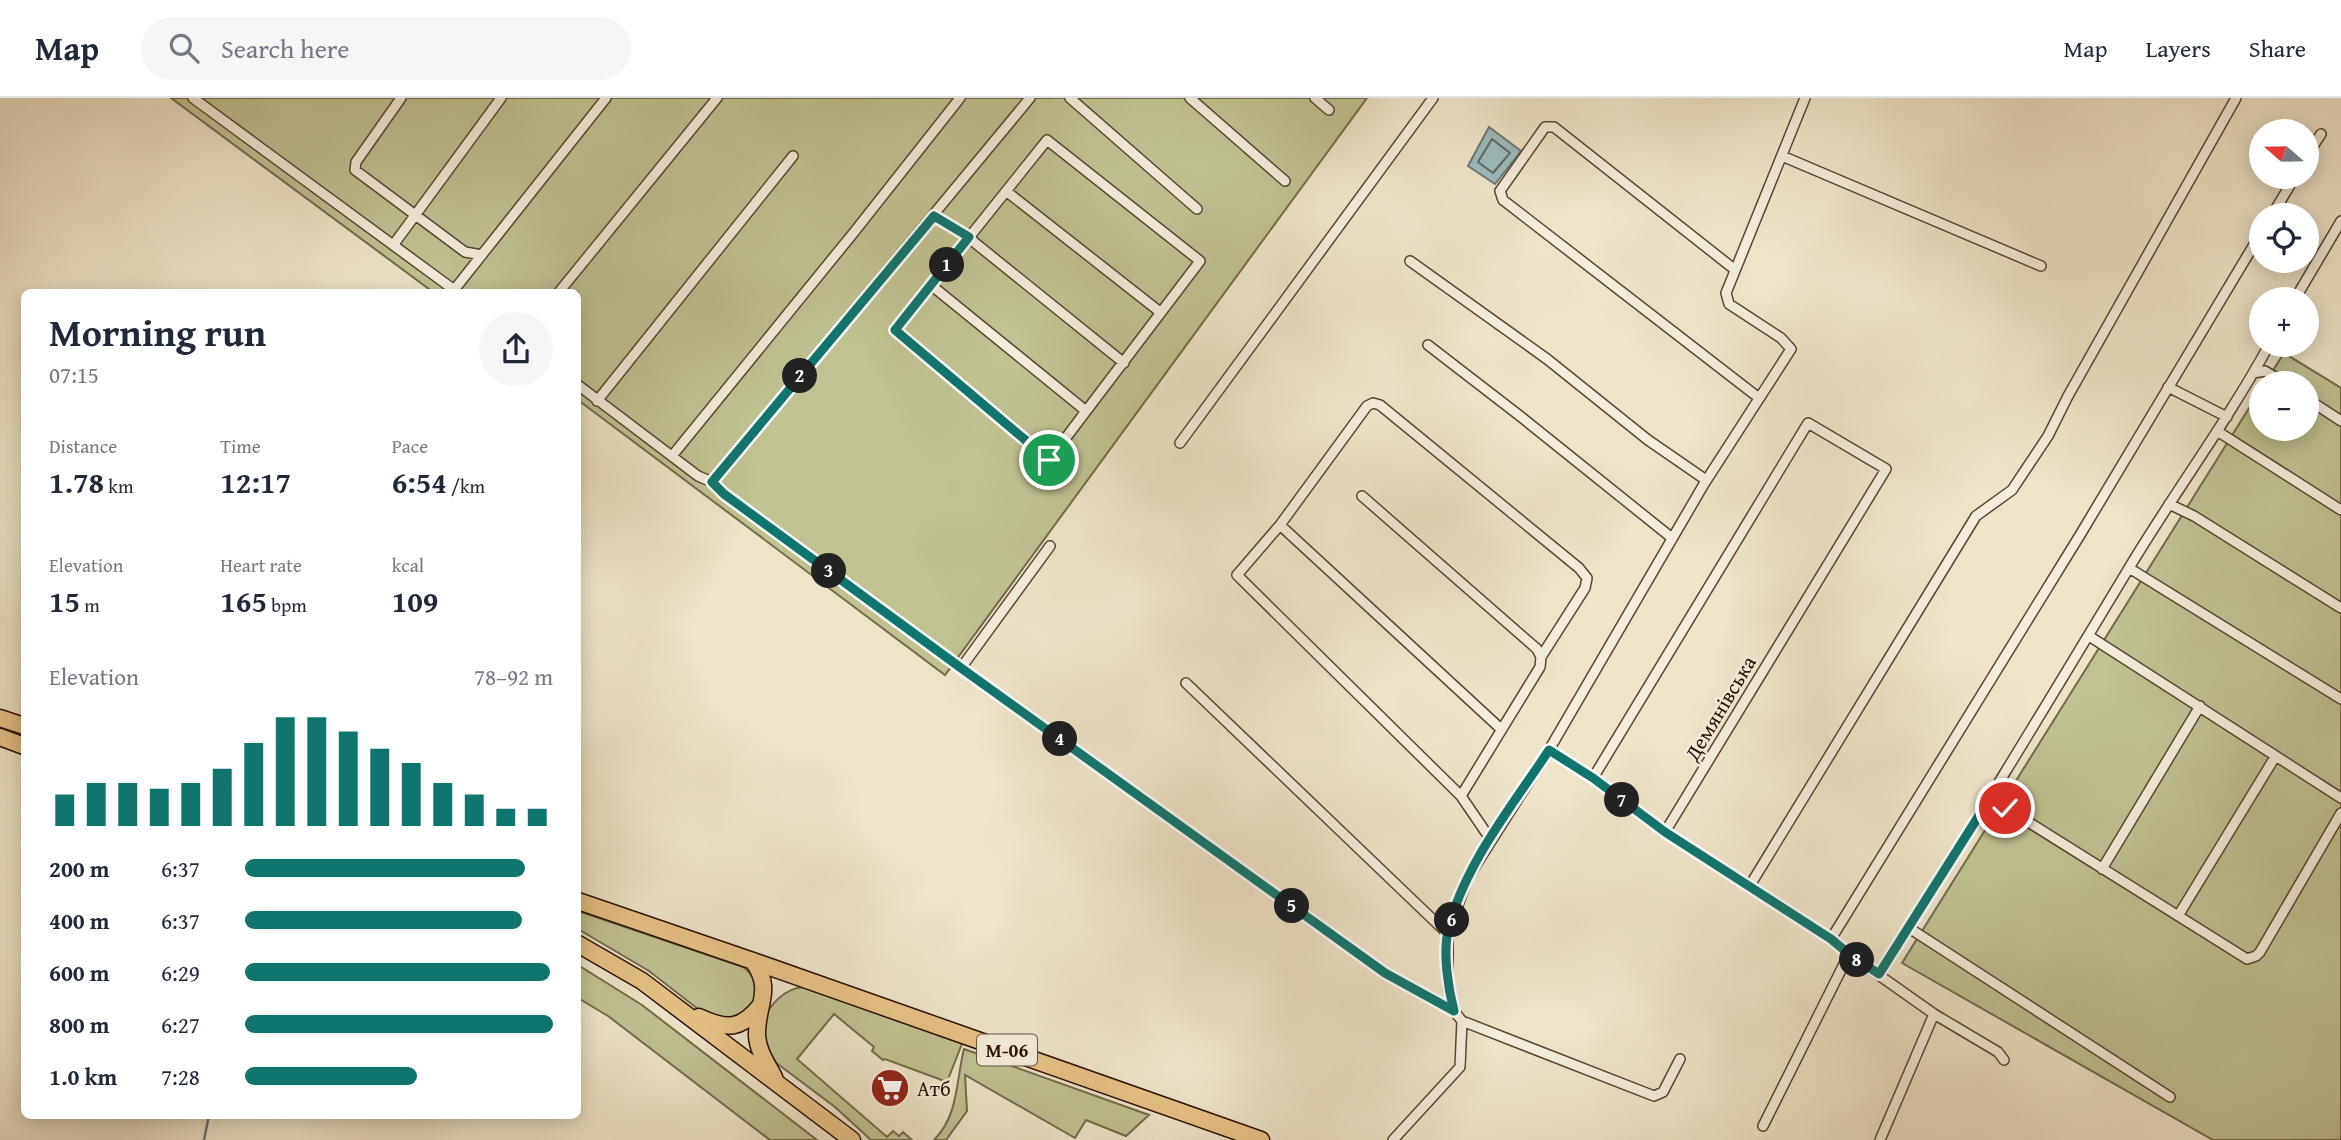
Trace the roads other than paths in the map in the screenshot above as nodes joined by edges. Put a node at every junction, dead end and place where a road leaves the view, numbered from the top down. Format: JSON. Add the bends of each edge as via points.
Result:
{"nodes":[{"id":1,"x":194,"y":98,"type":"edge"},
{"id":2,"x":401,"y":98,"type":"edge"},
{"id":3,"x":501,"y":98,"type":"edge"},
{"id":4,"x":606,"y":98,"type":"edge"},
{"id":5,"x":718,"y":98,"type":"edge"},
{"id":6,"x":960,"y":98,"type":"edge"},
{"id":7,"x":1030,"y":98,"type":"edge"},
{"id":8,"x":1070,"y":98,"type":"edge"},
{"id":9,"x":1190,"y":98,"type":"edge"},
{"id":10,"x":1315,"y":98,"type":"edge"},
{"id":11,"x":1433,"y":98,"type":"edge"},
{"id":12,"x":1805,"y":98,"type":"edge"},
{"id":13,"x":2236,"y":98,"type":"edge"},
{"id":14,"x":1329,"y":110,"type":"dead end"},
{"id":15,"x":793,"y":156,"type":"dead end"},
{"id":16,"x":1782,"y":156,"type":"junction"},
{"id":17,"x":1285,"y":181,"type":"dead end"},
{"id":18,"x":1006,"y":191,"type":"junction"},
{"id":19,"x":1197,"y":209,"type":"dead end"},
{"id":20,"x":416,"y":215,"type":"junction"},
{"id":21,"x":934,"y":216,"type":"junction"},
{"id":22,"x":2341,"y":220,"type":"edge"},
{"id":23,"x":969,"y":237,"type":"junction"},
{"id":24,"x":394,"y":244,"type":"junction"},
{"id":25,"x":2249,"y":253,"type":"edge"},
{"id":26,"x":482,"y":255,"type":"junction"},
{"id":27,"x":1410,"y":261,"type":"dead end"},
{"id":28,"x":2041,"y":266,"type":"dead end"},
{"id":29,"x":1734,"y":269,"type":"junction"},
{"id":30,"x":931,"y":285,"type":"junction"},
{"id":31,"x":2302,"y":287,"type":"edge"},
{"id":32,"x":453,"y":289,"type":"edge"},
{"id":33,"x":457,"y":289,"type":"edge"},
{"id":34,"x":560,"y":289,"type":"edge"},
{"id":35,"x":1160,"y":312,"type":"junction"},
{"id":36,"x":1429,"y":345,"type":"dead end"},
{"id":37,"x":1124,"y":363,"type":"junction"},
{"id":38,"x":2249,"y":380,"type":"edge"},
{"id":39,"x":2168,"y":387,"type":"junction"},
{"id":40,"x":581,"y":388,"type":"edge"},
{"id":41,"x":1759,"y":398,"type":"junction"},
{"id":42,"x":597,"y":401,"type":"junction"},
{"id":43,"x":2319,"y":407,"type":"edge"},
{"id":44,"x":1086,"y":411,"type":"junction"},
{"id":45,"x":2227,"y":417,"type":"junction"},
{"id":46,"x":2341,"y":421,"type":"edge"},
{"id":47,"x":2217,"y":431,"type":"junction"},
{"id":48,"x":1180,"y":443,"type":"dead end"},
{"id":49,"x":672,"y":456,"type":"junction"},
{"id":50,"x":1706,"y":480,"type":"junction"},
{"id":51,"x":712,"y":482,"type":"junction"},
{"id":52,"x":1362,"y":496,"type":"dead end"},
{"id":53,"x":2169,"y":504,"type":"junction"},
{"id":54,"x":2341,"y":510,"type":"edge"},
{"id":55,"x":1280,"y":525,"type":"junction"},
{"id":56,"x":1672,"y":538,"type":"junction"},
{"id":57,"x":1049,"y":546,"type":"dead end"},
{"id":58,"x":2129,"y":568,"type":"junction"},
{"id":59,"x":2341,"y":608,"type":"edge"},
{"id":60,"x":2089,"y":636,"type":"junction"},
{"id":61,"x":1541,"y":657,"type":"junction"},
{"id":62,"x":961,"y":668,"type":"junction"},
{"id":63,"x":1186,"y":683,"type":"dead end"},
{"id":64,"x":2341,"y":699,"type":"edge"},
{"id":65,"x":2200,"y":706,"type":"junction"},
{"id":66,"x":0,"y":718,"type":"edge"},
{"id":67,"x":21,"y":725,"type":"edge"},
{"id":68,"x":1501,"y":729,"type":"junction"},
{"id":69,"x":0,"y":737,"type":"edge"},
{"id":70,"x":21,"y":745,"type":"edge"},
{"id":71,"x":1549,"y":750,"type":"junction"},
{"id":72,"x":2275,"y":757,"type":"junction"},
{"id":73,"x":1593,"y":778,"type":"junction"},
{"id":74,"x":1461,"y":796,"type":"junction"},
{"id":75,"x":1990,"y":798,"type":"junction"},
{"id":76,"x":2341,"y":798,"type":"edge"},
{"id":77,"x":2341,"y":813,"type":"edge"},
{"id":78,"x":1665,"y":832,"type":"junction"},
{"id":79,"x":1491,"y":840,"type":"junction"},
{"id":80,"x":2102,"y":869,"type":"junction"},
{"id":81,"x":1749,"y":887,"type":"junction"},
{"id":82,"x":581,"y":902,"type":"edge"},
{"id":83,"x":2178,"y":916,"type":"junction"},
{"id":84,"x":1909,"y":928,"type":"junction"},
{"id":85,"x":1448,"y":934,"type":"junction"},
{"id":86,"x":1831,"y":939,"type":"junction"},
{"id":87,"x":581,"y":946,"type":"edge"},
{"id":88,"x":1849,"y":954,"type":"junction"},
{"id":89,"x":754,"y":961,"type":"junction"},
{"id":90,"x":1879,"y":974,"type":"junction"},
{"id":91,"x":762,"y":1003,"type":"junction"},
{"id":92,"x":681,"y":1009,"type":"junction"},
{"id":93,"x":1454,"y":1011,"type":"junction"},
{"id":94,"x":1934,"y":1014,"type":"junction"},
{"id":95,"x":1462,"y":1021,"type":"junction"},
{"id":96,"x":1680,"y":1059,"type":"dead end"},
{"id":97,"x":2004,"y":1060,"type":"dead end"},
{"id":98,"x":778,"y":1084,"type":"junction"},
{"id":99,"x":2170,"y":1097,"type":"dead end"},
{"id":100,"x":1763,"y":1126,"type":"dead end"},
{"id":101,"x":852,"y":1140,"type":"edge"},
{"id":102,"x":1261,"y":1140,"type":"edge"},
{"id":103,"x":1393,"y":1140,"type":"edge"},
{"id":104,"x":1880,"y":1140,"type":"edge"}],
"edges":[{"from":1,"to":24,"type":"street"},
{"from":2,"to":20,"type":"street","via":[[355,170]]},
{"from":3,"to":20,"type":"street"},
{"from":4,"to":26,"type":"street"},
{"from":5,"to":34,"type":"street"},
{"from":6,"to":49,"type":"street"},
{"from":7,"to":21,"type":"street"},
{"from":8,"to":19,"type":"street"},
{"from":9,"to":17,"type":"street"},
{"from":10,"to":14,"type":"street"},
{"from":11,"to":48,"type":"street"},
{"from":12,"to":16,"type":"street"},
{"from":13,"to":81,"type":"street","via":[[2048,436],[2012,491],[1976,516]]},
{"from":15,"to":42,"type":"street"},
{"from":16,"to":28,"type":"street"},
{"from":16,"to":29,"type":"street"},
{"from":18,"to":23,"type":"street"},
{"from":18,"to":35,"type":"street"},
{"from":18,"to":35,"type":"street","via":[[1047,140],[1102,183],[1200,261]]},
{"from":20,"to":24,"type":"street"},
{"from":20,"to":26,"type":"street","via":[[465,252]]},
{"from":21,"to":23,"type":"street"},
{"from":21,"to":51,"type":"street"},
{"from":22,"to":31,"type":"street"},
{"from":23,"to":30,"type":"street"},
{"from":23,"to":37,"type":"street"},
{"from":24,"to":32,"type":"street"},
{"from":25,"to":39,"type":"street"},
{"from":26,"to":33,"type":"street"},
{"from":27,"to":50,"type":"street"},
{"from":29,"to":41,"type":"street","via":[[1726,293],[1729,304],[1791,349]]},
{"from":29,"to":41,"type":"street","via":[[1554,127],[1545,128],[1500,191],[1503,200]]},
{"from":30,"to":44,"type":"street"},
{"from":30,"to":44,"type":"street","via":[[895,330],[1049,460]]},
{"from":35,"to":37,"type":"street"},
{"from":36,"to":56,"type":"street"},
{"from":37,"to":44,"type":"street"},
{"from":38,"to":45,"type":"street"},
{"from":39,"to":45,"type":"street"},
{"from":39,"to":86,"type":"street"},
{"from":40,"to":42,"type":"street"},
{"from":41,"to":50,"type":"street"},
{"from":42,"to":49,"type":"street"},
{"from":43,"to":46,"type":"street"},
{"from":45,"to":47,"type":"street"},
{"from":47,"to":53,"type":"street"},
{"from":47,"to":54,"type":"street"},
{"from":49,"to":51,"type":"street"},
{"from":50,"to":56,"type":"street"},
{"from":51,"to":62,"type":"street"},
{"from":52,"to":61,"type":"street"},
{"from":53,"to":58,"type":"street"},
{"from":53,"to":59,"type":"street"},
{"from":55,"to":61,"type":"street","via":[[1367,405],[1380,405],[1587,578]]},
{"from":55,"to":68,"type":"street"},
{"from":55,"to":74,"type":"street","via":[[1237,575]]},
{"from":56,"to":71,"type":"street"},
{"from":57,"to":62,"type":"street"},
{"from":58,"to":60,"type":"street"},
{"from":58,"to":64,"type":"street"},
{"from":60,"to":65,"type":"street"},
{"from":60,"to":75,"type":"street"},
{"from":61,"to":68,"type":"street","via":[[1540,667]]},
{"from":62,"to":93,"type":"street","via":[[1385,973]]},
{"from":63,"to":85,"type":"street"},
{"from":65,"to":72,"type":"street"},
{"from":65,"to":80,"type":"street"},
{"from":66,"to":67,"type":"highway"},
{"from":68,"to":74,"type":"street"},
{"from":69,"to":70,"type":"highway"},
{"from":71,"to":73,"type":"street"},
{"from":71,"to":79,"type":"street"},
{"from":72,"to":76,"type":"street"},
{"from":72,"to":83,"type":"street"},
{"from":73,"to":78,"type":"street"},
{"from":73,"to":78,"type":"street","name":"Демянівська","via":[[1808,423],[1886,469]]},
{"from":74,"to":79,"type":"street"},
{"from":75,"to":80,"type":"street"},
{"from":75,"to":84,"type":"street"},
{"from":77,"to":83,"type":"street","via":[[2256,956],[2241,957]]},
{"from":78,"to":81,"type":"street"},
{"from":79,"to":85,"type":"street","via":[[1466,879]]},
{"from":80,"to":83,"type":"street"},
{"from":81,"to":86,"type":"street"},
{"from":82,"to":89,"type":"highway","number":"М-06"},
{"from":84,"to":90,"type":"street"},
{"from":84,"to":99,"type":"street"},
{"from":85,"to":93,"type":"street","via":[[1448,988]]},
{"from":86,"to":88,"type":"street"},
{"from":87,"to":92,"type":"highway"},
{"from":88,"to":90,"type":"street"},
{"from":88,"to":100,"type":"street"},
{"from":89,"to":91,"type":"highway","via":[[765,984]]},
{"from":89,"to":102,"type":"highway","number":"М-06"},
{"from":90,"to":94,"type":"street"},
{"from":91,"to":92,"type":"highway","via":[[746,1021],[726,1026]]},
{"from":91,"to":98,"type":"highway","via":[[758,1044]]},
{"from":92,"to":98,"type":"highway"},
{"from":93,"to":95,"type":"street"},
{"from":94,"to":97,"type":"street"},
{"from":94,"to":104,"type":"street"},
{"from":95,"to":96,"type":"street","via":[[1654,1096],[1662,1092]]},
{"from":95,"to":103,"type":"street","via":[[1460,1067]]},
{"from":98,"to":101,"type":"highway"}]}
